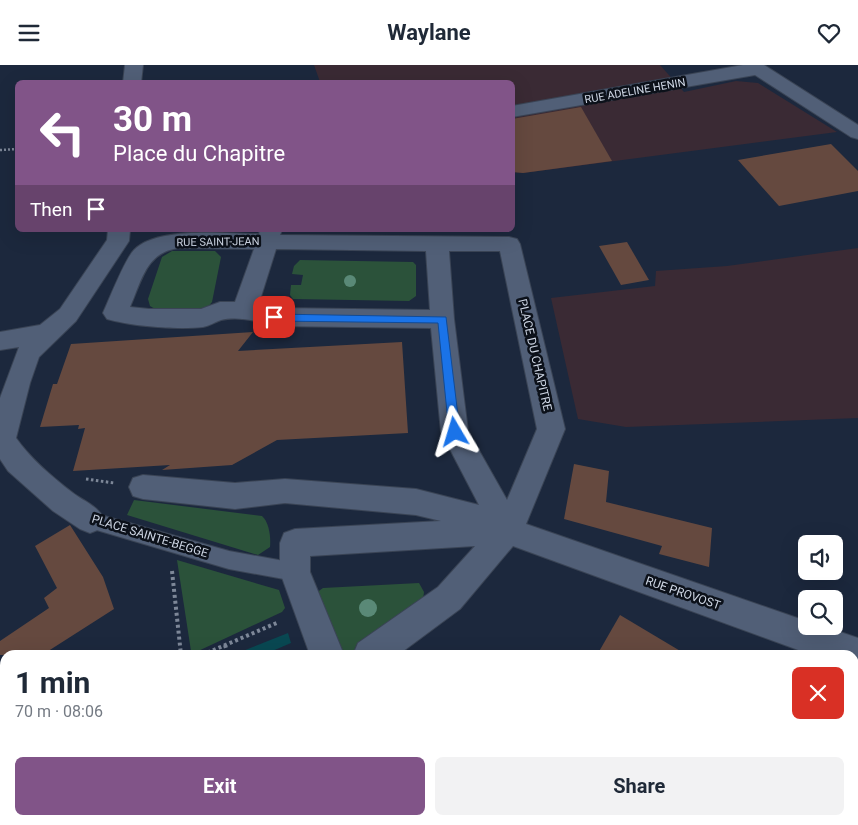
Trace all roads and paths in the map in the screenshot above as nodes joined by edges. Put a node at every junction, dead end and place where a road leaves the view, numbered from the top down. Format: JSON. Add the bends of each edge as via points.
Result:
{"nodes":[{"id":1,"x":134,"y":65,"type":"edge"},
{"id":2,"x":754,"y":67,"type":"edge"},
{"id":3,"x":132,"y":80,"type":"edge"},
{"id":4,"x":515,"y":111,"type":"edge"},
{"id":5,"x":851,"y":111,"type":"dead end"},
{"id":6,"x":832,"y":117,"type":"junction"},
{"id":7,"x":858,"y":133,"type":"edge"},
{"id":8,"x":15,"y":149,"type":"edge"},
{"id":9,"x":0,"y":150,"type":"edge"},
{"id":10,"x":269,"y":235,"type":"edge"},
{"id":11,"x":118,"y":236,"type":"edge"},
{"id":12,"x":437,"y":244,"type":"junction"},
{"id":13,"x":142,"y":255,"type":"junction"},
{"id":14,"x":244,"y":312,"type":"junction"},
{"id":15,"x":442,"y":319,"type":"junction"},
{"id":16,"x":47,"y":333,"type":"junction"},
{"id":17,"x":0,"y":341,"type":"edge"},
{"id":18,"x":80,"y":478,"type":"dead end"},
{"id":19,"x":143,"y":487,"type":"joint"},
{"id":20,"x":90,"y":520,"type":"joint"},
{"id":21,"x":508,"y":531,"type":"junction"},
{"id":22,"x":168,"y":543,"type":"junction"},
{"id":23,"x":295,"y":572,"type":"junction"},
{"id":24,"x":309,"y":609,"type":"junction"},
{"id":25,"x":225,"y":645,"type":"junction"},
{"id":26,"x":180,"y":650,"type":"edge"},
{"id":27,"x":214,"y":650,"type":"edge"},
{"id":28,"x":226,"y":650,"type":"edge"},
{"id":29,"x":325,"y":650,"type":"edge"},
{"id":30,"x":377,"y":650,"type":"edge"},
{"id":31,"x":844,"y":650,"type":"edge"}],
"edges":[{"from":1,"to":3,"type":"street"},
{"from":2,"to":4,"type":"street","name":"RUE ADELINE HENIN"},
{"from":2,"to":6,"type":"street"},
{"from":5,"to":6,"type":"street"},
{"from":6,"to":7,"type":"street"},
{"from":8,"to":9,"type":"path"},
{"from":10,"to":12,"type":"street","name":"PLACE DU CHAPITRE"},
{"from":10,"to":13,"type":"street","name":"RUE SAINT-JEAN","via":[[162,243]]},
{"from":10,"to":14,"type":"street"},
{"from":11,"to":13,"type":"street"},
{"from":11,"to":16,"type":"street","via":[[68,315]]},
{"from":12,"to":15,"type":"street"},
{"from":12,"to":21,"type":"street","name":"PLACE DU CHAPITRE","via":[[509,244],[551,429]]},
{"from":13,"to":14,"type":"street","via":[[115,313],[149,318],[203,318],[220,311]]},
{"from":14,"to":15,"type":"street","via":[[258,311],[274,317]]},
{"from":15,"to":21,"type":"street","via":[[455,432]]},
{"from":16,"to":17,"type":"street"},
{"from":16,"to":20,"type":"street","name":"PLACE SAINTE-BEGGE","via":[[28,353],[16,383],[2,439],[18,463],[63,502]]},
{"from":18,"to":19,"type":"path"},
{"from":19,"to":21,"type":"street","via":[[235,496],[285,491],[416,502],[497,523]]},
{"from":20,"to":22,"type":"lane","name":"PLACE SAINTE-BEGGE"},
{"from":21,"to":23,"type":"street","via":[[295,543]]},
{"from":21,"to":30,"type":"street","name":"PLACE DU CHAPITRE","via":[[449,598]]},
{"from":21,"to":31,"type":"street","name":"RUE PROVOST"},
{"from":22,"to":23,"type":"lane","name":"PLACE SAINTE-BEGGE","via":[[229,560]]},
{"from":22,"to":26,"type":"path"},
{"from":23,"to":24,"type":"street"},
{"from":24,"to":25,"type":"path"},
{"from":24,"to":29,"type":"street"},
{"from":25,"to":27,"type":"path"},
{"from":25,"to":28,"type":"path"}]}
